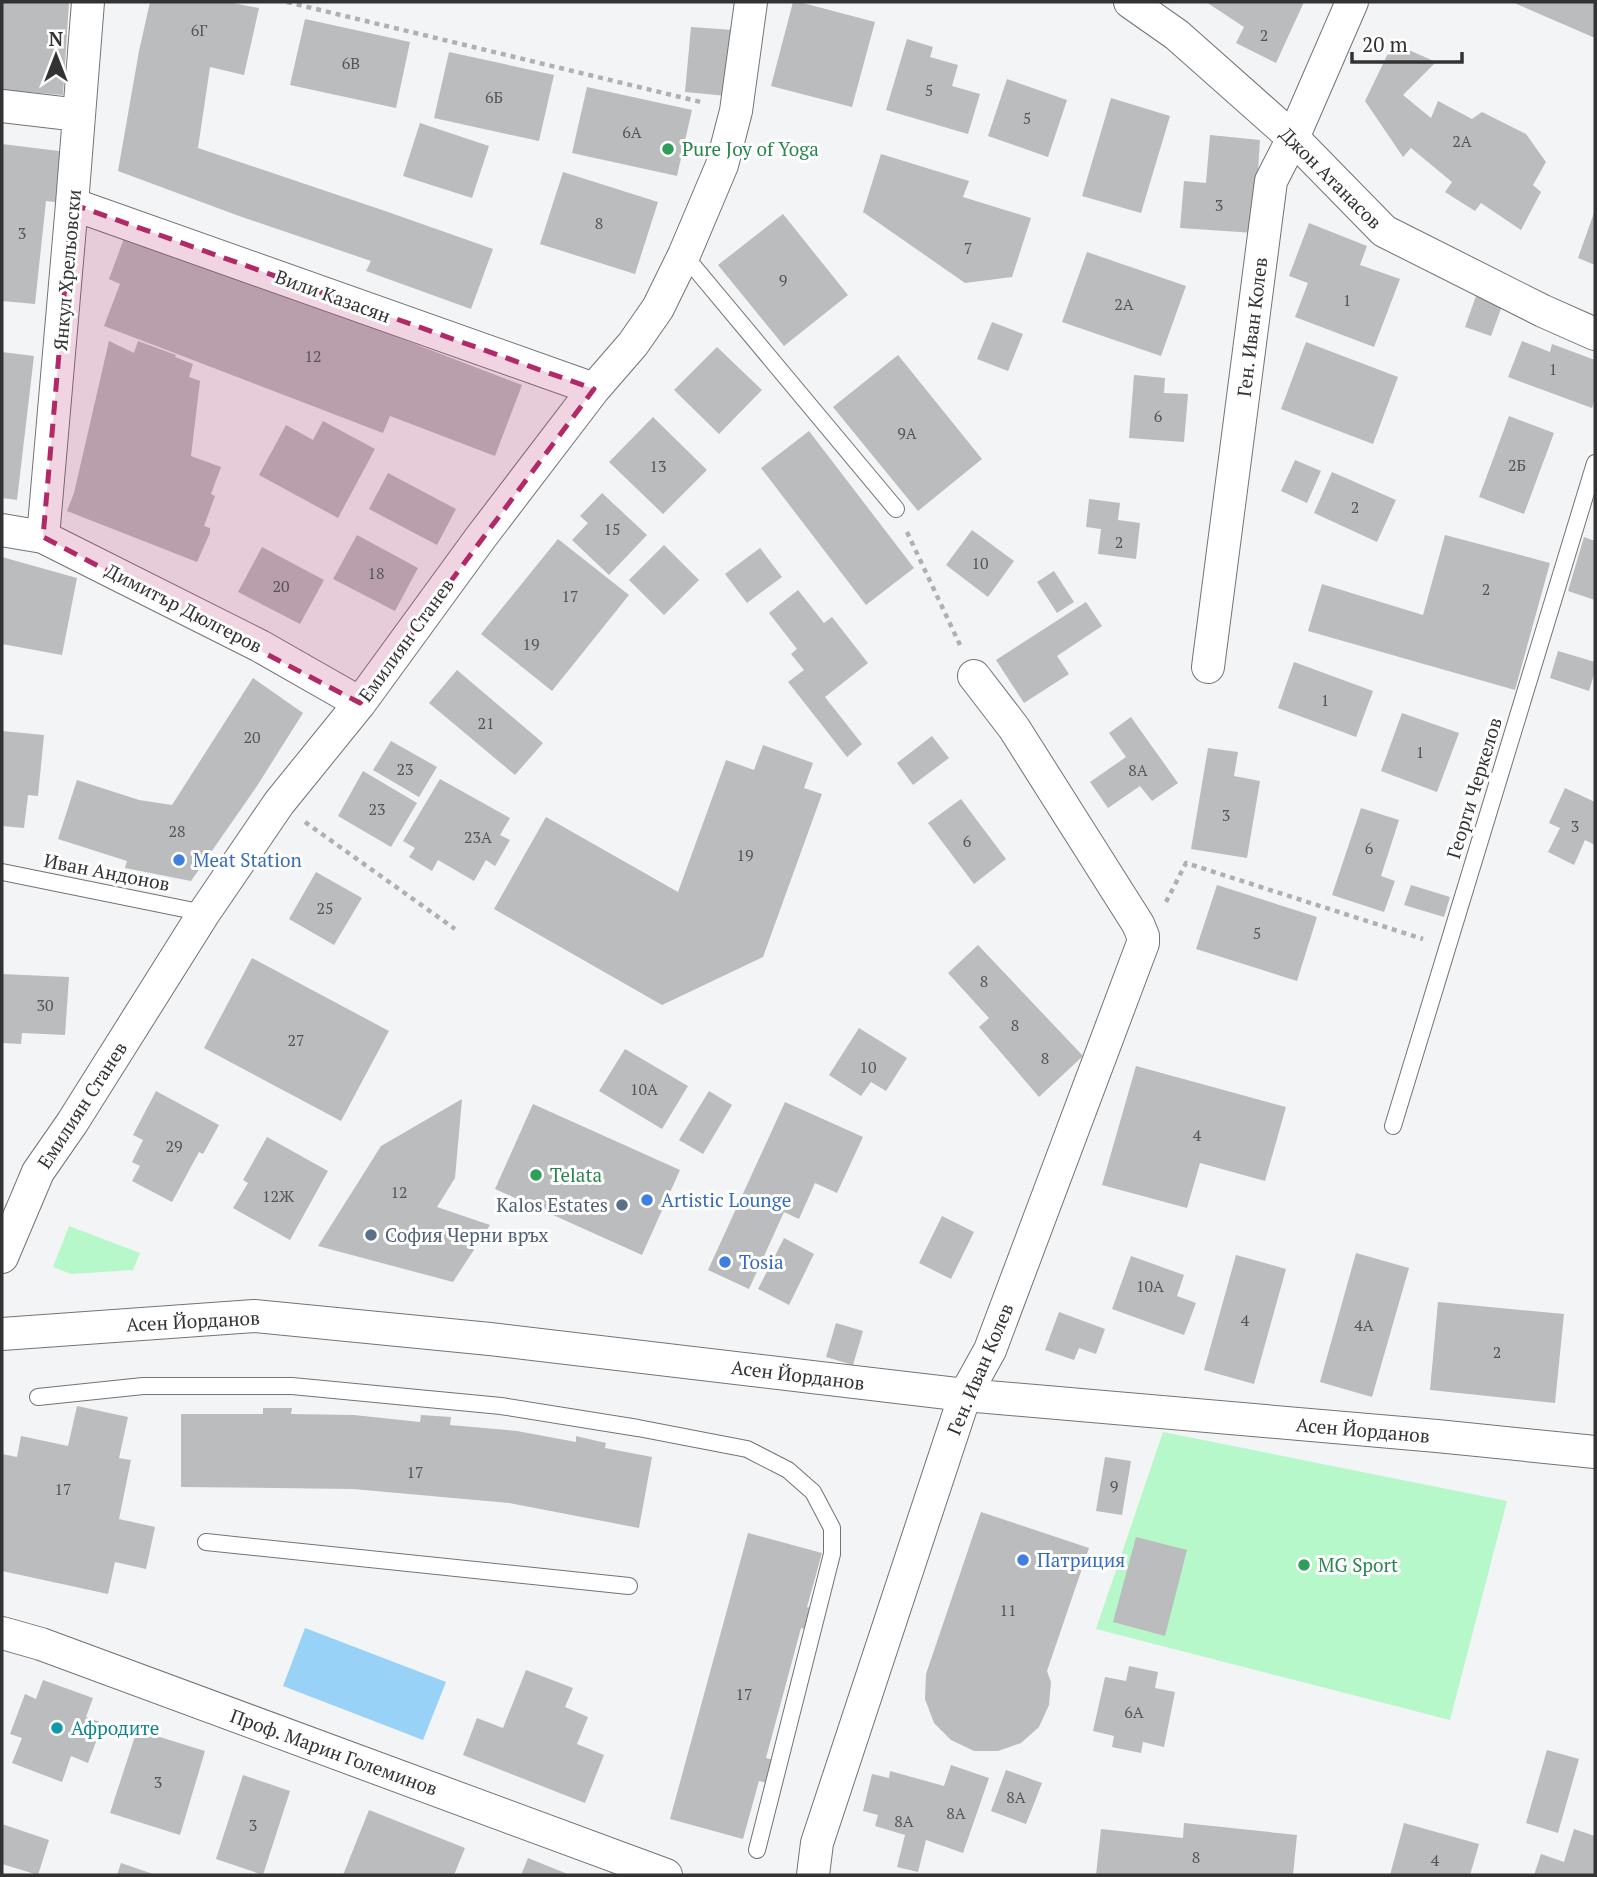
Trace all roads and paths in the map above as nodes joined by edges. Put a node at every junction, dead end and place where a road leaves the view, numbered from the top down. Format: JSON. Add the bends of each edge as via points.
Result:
{"nodes":[{"id":1,"x":88,"y":2,"type":"edge"},
{"id":2,"x":287,"y":2,"type":"edge"},
{"id":3,"x":751,"y":2,"type":"edge"},
{"id":4,"x":1130,"y":2,"type":"edge"},
{"id":5,"x":1352,"y":2,"type":"edge"},
{"id":6,"x":2,"y":106,"type":"edge"},
{"id":7,"x":736,"y":111,"type":"junction"},
{"id":8,"x":79,"y":115,"type":"junction"},
{"id":9,"x":1293,"y":138,"type":"junction"},
{"id":10,"x":72,"y":204,"type":"junction"},
{"id":11,"x":684,"y":255,"type":"junction"},
{"id":12,"x":1595,"y":334,"type":"edge"},
{"id":13,"x":594,"y":389,"type":"junction"},
{"id":14,"x":1595,"y":463,"type":"edge"},
{"id":15,"x":896,"y":509,"type":"joint"},
{"id":16,"x":2,"y":530,"type":"edge"},
{"id":17,"x":43,"y":537,"type":"junction"},
{"id":18,"x":1208,"y":667,"type":"dead end"},
{"id":19,"x":974,"y":676,"type":"joint"},
{"id":20,"x":360,"y":703,"type":"junction"},
{"id":21,"x":279,"y":803,"type":"junction"},
{"id":22,"x":1186,"y":863,"type":"dead end"},
{"id":23,"x":2,"y":872,"type":"edge"},
{"id":24,"x":204,"y":913,"type":"junction"},
{"id":25,"x":455,"y":929,"type":"dead end"},
{"id":26,"x":1447,"y":947,"type":"junction"},
{"id":27,"x":1393,"y":1126,"type":"dead end"},
{"id":28,"x":2,"y":1257,"type":"edge"},
{"id":29,"x":2,"y":1334,"type":"edge"},
{"id":30,"x":965,"y":1395,"type":"junction"},
{"id":31,"x":38,"y":1397,"type":"dead end"},
{"id":32,"x":1595,"y":1452,"type":"edge"},
{"id":33,"x":206,"y":1542,"type":"dead end"},
{"id":34,"x":629,"y":1586,"type":"dead end"},
{"id":35,"x":2,"y":1633,"type":"edge"},
{"id":36,"x":757,"y":1850,"type":"dead end"},
{"id":37,"x":666,"y":1875,"type":"edge"},
{"id":38,"x":813,"y":1875,"type":"edge"}],
"edges":[{"from":1,"to":8,"type":"street","name":"Янкул Хрельовски"},
{"from":2,"to":7,"type":"path"},
{"from":3,"to":7,"type":"street","name":"Емилиян Станев"},
{"from":4,"to":9,"type":"street","name":"Джон Атанасов","via":[[1177,35]]},
{"from":5,"to":9,"type":"street","name":"Ген. Иван Колев"},
{"from":6,"to":8,"type":"street"},
{"from":7,"to":11,"type":"street","name":"Емилиян Станев","via":[[722,165]]},
{"from":8,"to":10,"type":"street","name":"Янкул Хрельовски"},
{"from":9,"to":12,"type":"street","name":"Джон Атанасов","via":[[1384,232]]},
{"from":9,"to":18,"type":"street","name":"Ген. Иван Колев","via":[[1271,181]]},
{"from":10,"to":13,"type":"street","name":"Вили Казасян"},
{"from":10,"to":17,"type":"street","name":"Янкул Хрельовски"},
{"from":11,"to":13,"type":"street","name":"Емилиян Станев","via":[[634,344]]},
{"from":11,"to":15,"type":"lane"},
{"from":13,"to":20,"type":"street","name":"Емилиян Станев"},
{"from":14,"to":26,"type":"lane","name":"Георги Черкелов"},
{"from":15,"to":19,"type":"path"},
{"from":16,"to":17,"type":"street","name":"Димитър Дюлгеров"},
{"from":17,"to":20,"type":"street","name":"Димитър Дюлгеров","via":[[260,646]]},
{"from":19,"to":30,"type":"street","name":"Ген. Иван Колев","via":[[1014,728],[1143,936],[1142,949],[990,1350]]},
{"from":20,"to":21,"type":"street","name":"Емилиян Станев"},
{"from":21,"to":24,"type":"street","name":"Емилиян Станев"},
{"from":21,"to":25,"type":"path"},
{"from":22,"to":26,"type":"path"},
{"from":23,"to":24,"type":"lane","name":"Иван Андонов"},
{"from":24,"to":28,"type":"street","name":"Емилиян Станев","via":[[38,1172]]},
{"from":26,"to":27,"type":"lane","name":"Георги Черкелов"},
{"from":29,"to":30,"type":"street","name":"Асен Йорданов","via":[[254,1316]]},
{"from":30,"to":32,"type":"street","name":"Асен Йорданов"},
{"from":30,"to":38,"type":"street","name":"Ген. Иван Колев","via":[[817,1843]]},
{"from":31,"to":36,"type":"lane","via":[[144,1386],[292,1385],[501,1406],[638,1428],[747,1449],[788,1470],[813,1492],[822,1508],[832,1528],[832,1554]]},
{"from":33,"to":34,"type":"lane"},
{"from":35,"to":37,"type":"street","name":"Проф. Марин Големинов"}]}
